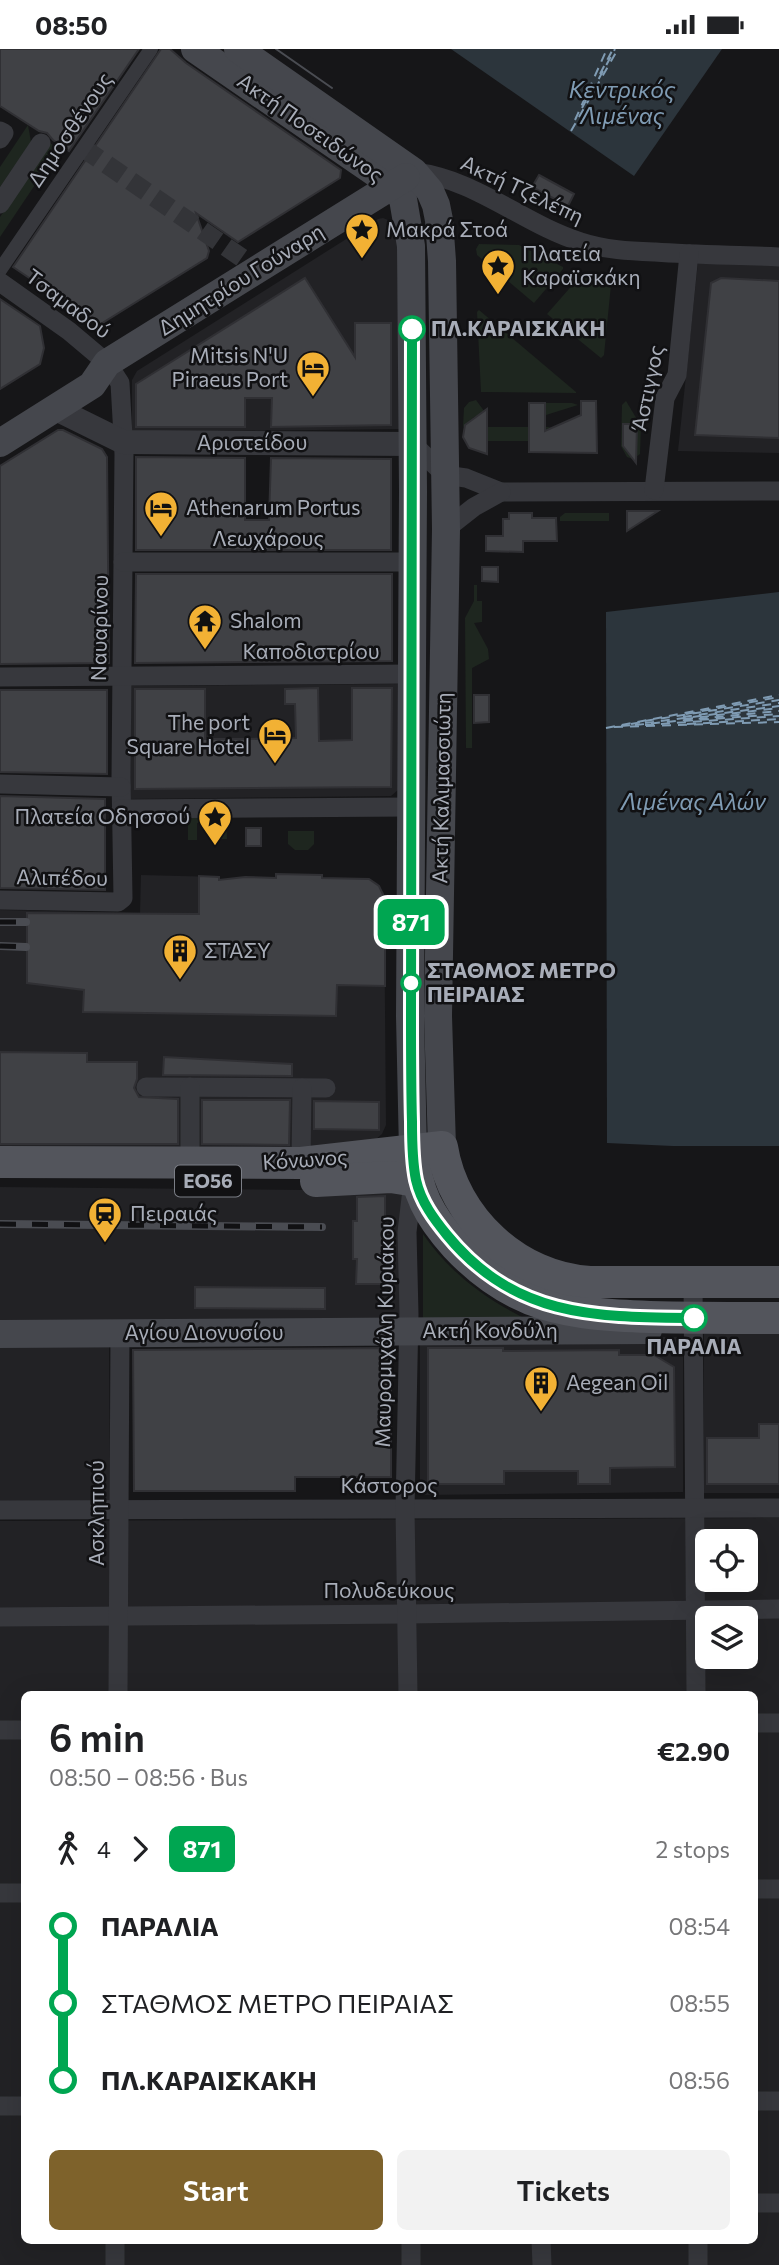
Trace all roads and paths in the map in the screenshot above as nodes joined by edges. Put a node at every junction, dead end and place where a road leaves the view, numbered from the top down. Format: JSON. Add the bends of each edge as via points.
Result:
{"nodes":[{"id":1,"x":151,"y":49,"type":"edge"},
{"id":2,"x":195,"y":49,"type":"edge"},
{"id":3,"x":238,"y":49,"type":"edge"},
{"id":4,"x":41,"y":143,"type":"dead end"},
{"id":5,"x":403,"y":178,"type":"junction"},
{"id":6,"x":0,"y":204,"type":"edge"},
{"id":7,"x":689,"y":254,"type":"junction"},
{"id":8,"x":779,"y":257,"type":"edge"},
{"id":9,"x":0,"y":270,"type":"edge"},
{"id":10,"x":0,"y":282,"type":"edge"},
{"id":11,"x":106,"y":364,"type":"junction"},
{"id":12,"x":54,"y":408,"type":"junction"},
{"id":13,"x":0,"y":422,"type":"edge"},
{"id":14,"x":123,"y":442,"type":"junction"},
{"id":15,"x":0,"y":443,"type":"edge"},
{"id":16,"x":413,"y":444,"type":"junction"},
{"id":17,"x":445,"y":475,"type":"junction"},
{"id":18,"x":654,"y":490,"type":"junction"},
{"id":19,"x":779,"y":491,"type":"edge"},
{"id":20,"x":501,"y":492,"type":"junction"},
{"id":21,"x":446,"y":529,"type":"junction"},
{"id":22,"x":123,"y":562,"type":"junction"},
{"id":23,"x":413,"y":562,"type":"junction"},
{"id":24,"x":412,"y":674,"type":"junction"},
{"id":25,"x":122,"y":676,"type":"junction"},
{"id":26,"x":0,"y":677,"type":"edge"},
{"id":27,"x":0,"y":784,"type":"edge"},
{"id":28,"x":121,"y":787,"type":"junction"},
{"id":29,"x":411,"y":807,"type":"junction"},
{"id":30,"x":121,"y":809,"type":"junction"},
{"id":31,"x":122,"y":898,"type":"joint"},
{"id":32,"x":0,"y":900,"type":"edge"},
{"id":33,"x":146,"y":1087,"type":"dead end"},
{"id":34,"x":190,"y":1087,"type":"junction"},
{"id":35,"x":302,"y":1088,"type":"junction"},
{"id":36,"x":326,"y":1088,"type":"dead end"},
{"id":37,"x":424,"y":1160,"type":"junction"},
{"id":38,"x":0,"y":1162,"type":"edge"},
{"id":39,"x":301,"y":1163,"type":"junction"},
{"id":40,"x":190,"y":1164,"type":"junction"},
{"id":41,"x":0,"y":1180,"type":"edge"},
{"id":42,"x":693,"y":1281,"type":"junction"},
{"id":43,"x":779,"y":1282,"type":"edge"},
{"id":44,"x":694,"y":1318,"type":"junction"},
{"id":45,"x":779,"y":1318,"type":"edge"},
{"id":46,"x":408,"y":1332,"type":"junction"},
{"id":47,"x":120,"y":1333,"type":"junction"},
{"id":48,"x":0,"y":1334,"type":"edge"},
{"id":49,"x":695,"y":1508,"type":"junction"},
{"id":50,"x":779,"y":1508,"type":"edge"},
{"id":51,"x":405,"y":1509,"type":"junction"},
{"id":52,"x":0,"y":1510,"type":"edge"},
{"id":53,"x":119,"y":1510,"type":"junction"},
{"id":54,"x":695,"y":1606,"type":"edge"},
{"id":55,"x":758,"y":1609,"type":"edge"},
{"id":56,"x":779,"y":1609,"type":"edge"},
{"id":57,"x":695,"y":1610,"type":"edge"},
{"id":58,"x":407,"y":1614,"type":"junction"},
{"id":59,"x":120,"y":1616,"type":"junction"},
{"id":60,"x":0,"y":1617,"type":"edge"},
{"id":61,"x":695,"y":1669,"type":"edge"},
{"id":62,"x":118,"y":1691,"type":"edge"},
{"id":63,"x":408,"y":1691,"type":"edge"},
{"id":64,"x":695,"y":1691,"type":"edge"},
{"id":65,"x":758,"y":1723,"type":"edge"},
{"id":66,"x":779,"y":1723,"type":"edge"},
{"id":67,"x":0,"y":1730,"type":"edge"},
{"id":68,"x":21,"y":1730,"type":"edge"},
{"id":69,"x":758,"y":1889,"type":"edge"},
{"id":70,"x":779,"y":1889,"type":"edge"},
{"id":71,"x":21,"y":1892,"type":"edge"},
{"id":72,"x":0,"y":1893,"type":"edge"},
{"id":73,"x":758,"y":2101,"type":"edge"},
{"id":74,"x":779,"y":2101,"type":"edge"},
{"id":75,"x":0,"y":2106,"type":"edge"},
{"id":76,"x":21,"y":2106,"type":"edge"},
{"id":77,"x":758,"y":2203,"type":"edge"},
{"id":78,"x":779,"y":2203,"type":"edge"},
{"id":79,"x":115,"y":2244,"type":"edge"},
{"id":80,"x":411,"y":2244,"type":"edge"},
{"id":81,"x":541,"y":2244,"type":"edge"},
{"id":82,"x":698,"y":2244,"type":"edge"},
{"id":83,"x":115,"y":2265,"type":"edge"},
{"id":84,"x":411,"y":2265,"type":"edge"},
{"id":85,"x":542,"y":2265,"type":"edge"},
{"id":86,"x":698,"y":2265,"type":"edge"}],
"edges":[{"from":1,"to":9,"type":"street","name":"Δημοσθένους"},
{"from":2,"to":5,"type":"main road","name":"Ακτή Ποσειδώνος"},
{"from":3,"to":5,"type":"main road","name":"Ακτή Ποσειδώνος"},
{"from":4,"to":6,"type":"street"},
{"from":5,"to":7,"type":"street","name":"Ακτή Τζελέπη","via":[[436,175],[460,183],[581,243]]},
{"from":5,"to":11,"type":"main road","name":"Δημητρίου Γούναρη"},
{"from":5,"to":16,"type":"main road","name":"Ακτή Ποσειδώνος","via":[[411,246]]},
{"from":5,"to":17,"type":"main road","name":"Ακτή Ποσειδώνος","via":[[430,191],[439,220]]},
{"from":7,"to":8,"type":"street","name":"Ακτή Τζελέπη"},
{"from":7,"to":18,"type":"street","name":"Άστιγγος","via":[[677,375],[665,398]]},
{"from":10,"to":11,"type":"street","name":"Τσαμαδού"},
{"from":11,"to":12,"type":"main road","name":"Δημητρίου Γούναρη","via":[[92,385]]},
{"from":11,"to":13,"type":"main road","name":"Δημητρίου Γούναρη","via":[[83,370]]},
{"from":11,"to":14,"type":"street","name":"Ναυαρίνου","via":[[120,383]]},
{"from":12,"to":14,"type":"street","name":"Αριστείδου"},
{"from":12,"to":15,"type":"main road","name":"Δημητρίου Γούναρη"},
{"from":14,"to":16,"type":"street","name":"Αριστείδου"},
{"from":14,"to":22,"type":"street","name":"Ναυαρίνου"},
{"from":16,"to":17,"type":"street"},
{"from":16,"to":23,"type":"main road","name":"Ακτή Ποσειδώνος"},
{"from":17,"to":20,"type":"street"},
{"from":17,"to":21,"type":"main road","name":"Ακτή Ποσειδώνος"},
{"from":18,"to":19,"type":"street"},
{"from":18,"to":20,"type":"street"},
{"from":20,"to":21,"type":"street"},
{"from":21,"to":37,"type":"main road","name":"Ακτή Καλιμασσιώτη","via":[[438,1016]]},
{"from":22,"to":23,"type":"street","name":"Λεωχάρους"},
{"from":22,"to":25,"type":"street","name":"Ναυαρίνου"},
{"from":23,"to":24,"type":"main road","name":"Ακτή Ποσειδώνος"},
{"from":24,"to":25,"type":"street","name":"Καποδιστρίου"},
{"from":24,"to":29,"type":"main road","name":"Ακτή Ποσειδώνος"},
{"from":25,"to":26,"type":"street","name":"Καποδιστρίου"},
{"from":25,"to":28,"type":"street","name":"Ναυαρίνου"},
{"from":27,"to":28,"type":"street"},
{"from":28,"to":30,"type":"street","name":"Ναυαρίνου"},
{"from":29,"to":30,"type":"street"},
{"from":29,"to":37,"type":"main road","name":"Ακτή Καλιμασσιώτη","via":[[411,1028]]},
{"from":30,"to":31,"type":"street","name":"Ναυαρίνου"},
{"from":31,"to":32,"type":"street","name":"Αλιπέδου","via":[[118,902]]},
{"from":33,"to":34,"type":"street"},
{"from":34,"to":35,"type":"street"},
{"from":34,"to":40,"type":"street"},
{"from":35,"to":36,"type":"street"},
{"from":35,"to":39,"type":"street"},
{"from":37,"to":39,"type":"main road","name":"Κόνωνος","number":"ΕΟ56"},
{"from":37,"to":41,"type":"main road","name":"Κόνωνος","number":"ΕΟ56","via":[[391,1177],[286,1182]]},
{"from":37,"to":42,"type":"main road","name":"Ακτή Καλιμασσιώτη","via":[[445,1168],[473,1218],[526,1263],[579,1281]]},
{"from":37,"to":44,"type":"main road","name":"Ακτή Καλιμασσιώτη","via":[[429,1211],[480,1269],[515,1292],[580,1313]]},
{"from":37,"to":46,"type":"street","name":"Μαυρομιχάλη Κυριάκου","via":[[411,1198],[407,1232]]},
{"from":38,"to":40,"type":"main road","name":"Κόνωνος","number":"ΕΟ56"},
{"from":39,"to":40,"type":"main road","name":"Κόνωνος","number":"ΕΟ56"},
{"from":42,"to":43,"type":"main road"},
{"from":42,"to":44,"type":"street"},
{"from":44,"to":45,"type":"main road","name":"Ακτή Κονδύλη"},
{"from":44,"to":46,"type":"main road","name":"Ακτή Κονδύλη","via":[[662,1330]]},
{"from":44,"to":49,"type":"street"},
{"from":46,"to":47,"type":"main road","name":"Αγίου Διονυσίου"},
{"from":46,"to":51,"type":"street","name":"Μαυρομιχάλη Κυριάκου"},
{"from":47,"to":48,"type":"main road","name":"Αγίου Διονυσίου"},
{"from":47,"to":53,"type":"street","name":"Ασκληπιού"},
{"from":49,"to":50,"type":"street","name":"Κάστορος"},
{"from":49,"to":51,"type":"street","name":"Κάστορος"},
{"from":49,"to":54,"type":"street"},
{"from":51,"to":53,"type":"street","name":"Κάστορος"},
{"from":51,"to":58,"type":"street","name":"Μαυρομιχάλη Κυριάκου"},
{"from":52,"to":53,"type":"street","name":"Κάστορος"},
{"from":53,"to":59,"type":"street","name":"Ασκληπιού"},
{"from":55,"to":56,"type":"street","name":"Πολυδεύκους"},
{"from":57,"to":58,"type":"street","name":"Πολυδεύκους"},
{"from":58,"to":59,"type":"street","name":"Πολυδεύκους"},
{"from":58,"to":63,"type":"street","name":"Μαυρομιχάλη Κυριάκου"},
{"from":59,"to":60,"type":"street","name":"Πολυδεύκους"},
{"from":59,"to":62,"type":"street","name":"Ασκληπιού"},
{"from":61,"to":64,"type":"street"},
{"from":65,"to":66,"type":"street"},
{"from":67,"to":68,"type":"street"},
{"from":69,"to":70,"type":"street"},
{"from":71,"to":72,"type":"street"},
{"from":73,"to":74,"type":"street"},
{"from":75,"to":76,"type":"street"},
{"from":77,"to":78,"type":"street"},
{"from":79,"to":83,"type":"street"},
{"from":80,"to":84,"type":"street"},
{"from":81,"to":85,"type":"street"},
{"from":82,"to":86,"type":"street"}]}
